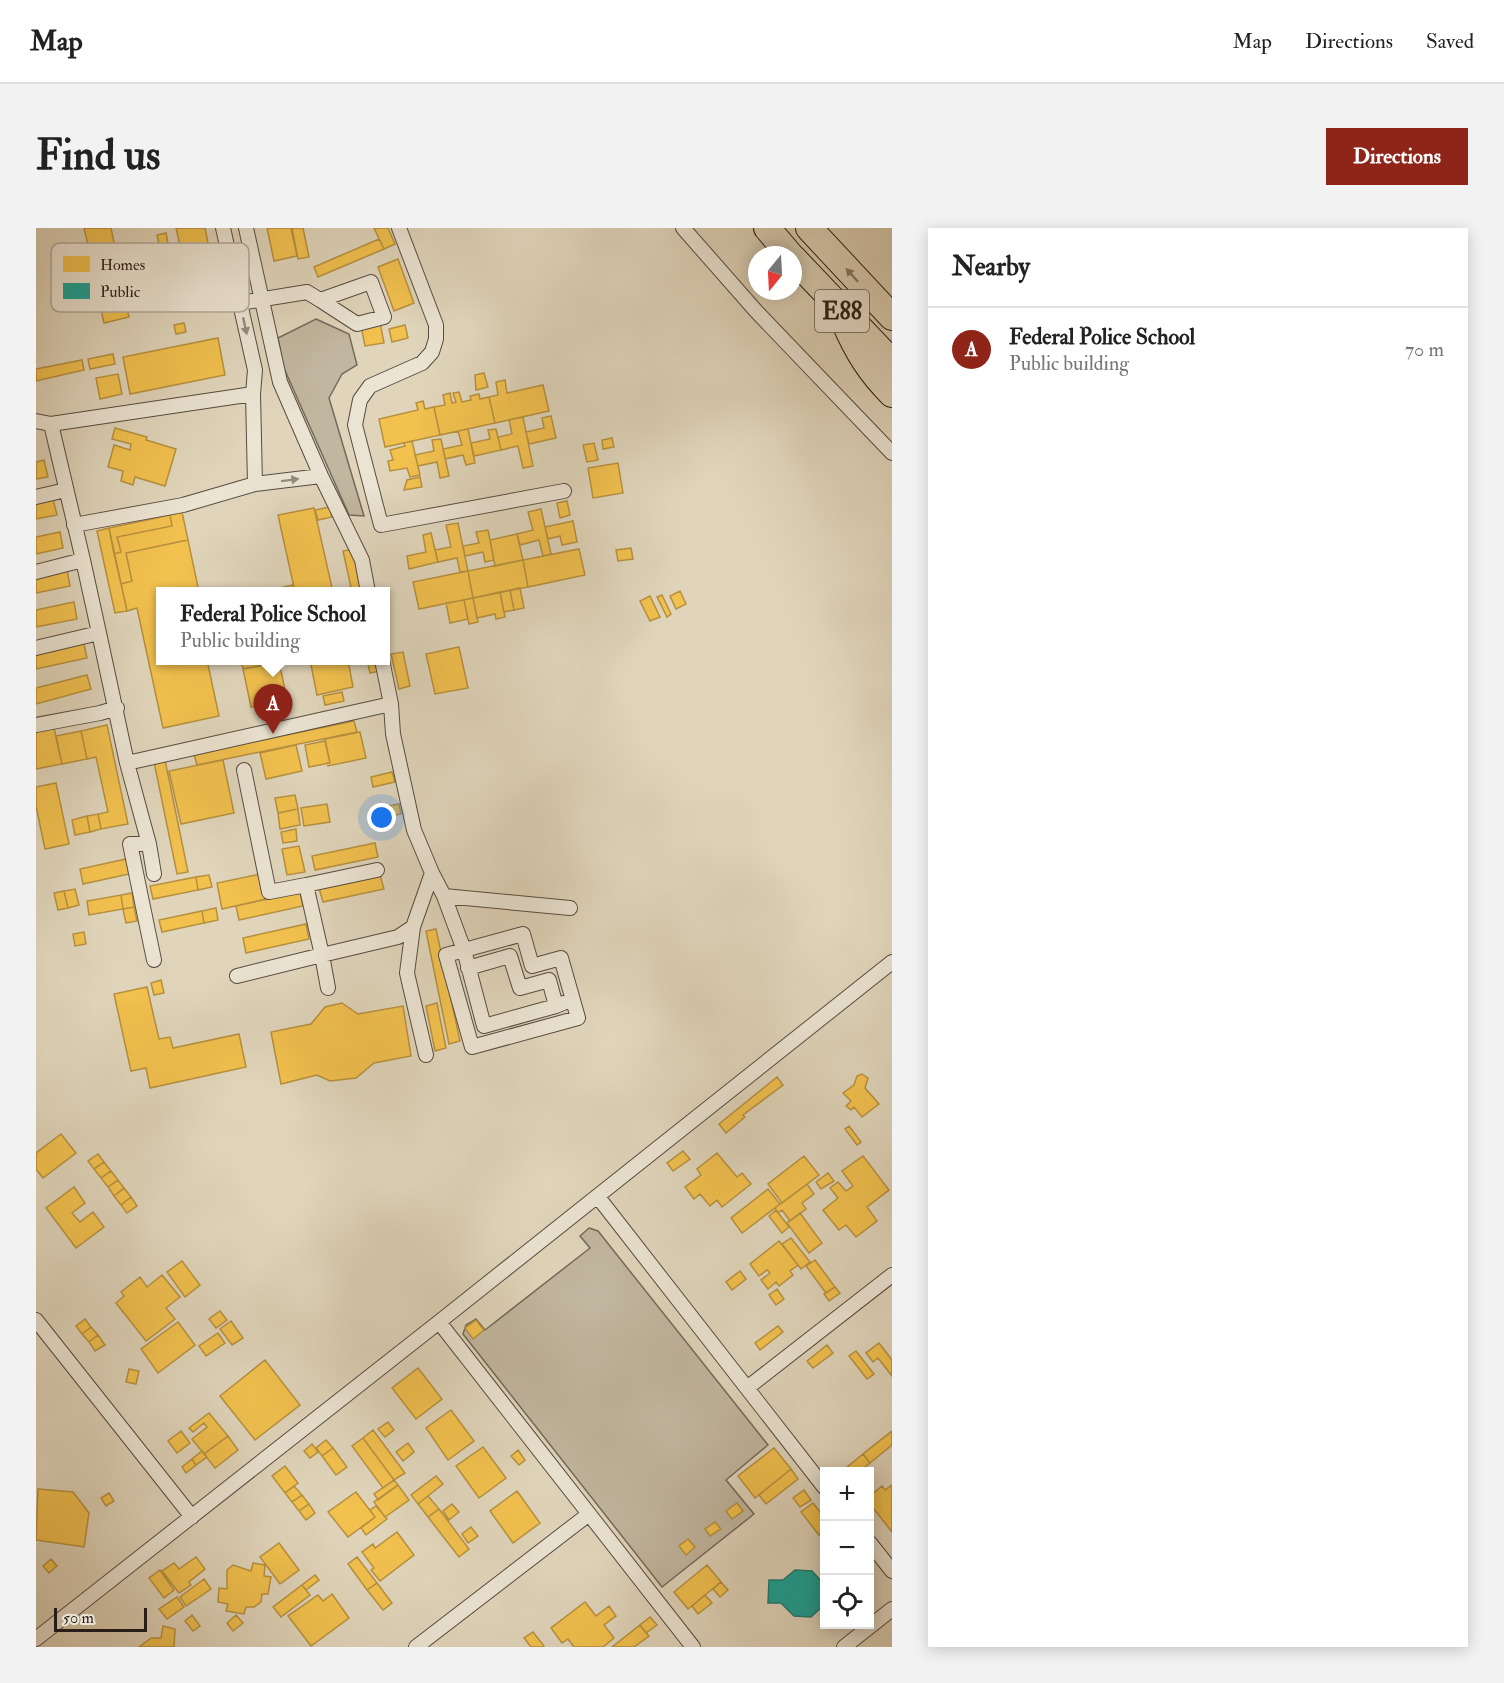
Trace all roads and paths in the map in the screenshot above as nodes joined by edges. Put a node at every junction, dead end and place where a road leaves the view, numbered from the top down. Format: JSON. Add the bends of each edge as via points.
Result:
{"nodes":[{"id":1,"x":223,"y":228,"type":"edge"},
{"id":2,"x":246,"y":228,"type":"edge"},
{"id":3,"x":399,"y":228,"type":"edge"},
{"id":4,"x":683,"y":228,"type":"edge"},
{"id":5,"x":767,"y":228,"type":"edge"},
{"id":6,"x":808,"y":228,"type":"edge"},
{"id":7,"x":226,"y":243,"type":"edge"},
{"id":8,"x":783,"y":246,"type":"edge"},
{"id":9,"x":802,"y":267,"type":"edge"},
{"id":10,"x":262,"y":299,"type":"junction"},
{"id":11,"x":320,"y":300,"type":"dead end"},
{"id":12,"x":249,"y":301,"type":"edge"},
{"id":13,"x":840,"y":309,"type":"junction"},
{"id":14,"x":242,"y":312,"type":"edge"},
{"id":15,"x":892,"y":317,"type":"edge"},
{"id":16,"x":892,"y":362,"type":"edge"},
{"id":17,"x":253,"y":394,"type":"junction"},
{"id":18,"x":892,"y":394,"type":"edge"},
{"id":19,"x":36,"y":421,"type":"edge"},
{"id":20,"x":51,"y":424,"type":"junction"},
{"id":21,"x":892,"y":453,"type":"edge"},
{"id":22,"x":321,"y":476,"type":"junction"},
{"id":23,"x":255,"y":484,"type":"junction"},
{"id":24,"x":66,"y":490,"type":"junction"},
{"id":25,"x":564,"y":490,"type":"dead end"},
{"id":26,"x":36,"y":497,"type":"edge"},
{"id":27,"x":74,"y":525,"type":"junction"},
{"id":28,"x":83,"y":560,"type":"junction"},
{"id":29,"x":36,"y":572,"type":"edge"},
{"id":30,"x":368,"y":587,"type":"edge"},
{"id":31,"x":99,"y":633,"type":"junction"},
{"id":32,"x":36,"y":648,"type":"edge"},
{"id":33,"x":383,"y":665,"type":"edge"},
{"id":34,"x":391,"y":704,"type":"junction"},
{"id":35,"x":117,"y":708,"type":"junction"},
{"id":36,"x":36,"y":725,"type":"edge"},
{"id":37,"x":127,"y":763,"type":"junction"},
{"id":38,"x":244,"y":771,"type":"dead end"},
{"id":39,"x":149,"y":844,"type":"junction"},
{"id":40,"x":377,"y":870,"type":"dead end"},
{"id":41,"x":432,"y":873,"type":"junction"},
{"id":42,"x":153,"y":874,"type":"dead end"},
{"id":43,"x":306,"y":885,"type":"junction"},
{"id":44,"x":444,"y":896,"type":"junction"},
{"id":45,"x":570,"y":908,"type":"dead end"},
{"id":46,"x":413,"y":927,"type":"junction"},
{"id":47,"x":464,"y":950,"type":"junction"},
{"id":48,"x":322,"y":955,"type":"junction"},
{"id":49,"x":154,"y":960,"type":"dead end"},
{"id":50,"x":892,"y":962,"type":"edge"},
{"id":51,"x":468,"y":968,"type":"junction"},
{"id":52,"x":237,"y":976,"type":"dead end"},
{"id":53,"x":328,"y":988,"type":"dead end"},
{"id":54,"x":572,"y":1000,"type":"junction"},
{"id":55,"x":556,"y":1006,"type":"junction"},
{"id":56,"x":426,"y":1054,"type":"dead end"},
{"id":57,"x":598,"y":1197,"type":"junction"},
{"id":58,"x":892,"y":1275,"type":"edge"},
{"id":59,"x":440,"y":1322,"type":"junction"},
{"id":60,"x":38,"y":1325,"type":"edge"},
{"id":61,"x":747,"y":1388,"type":"junction"},
{"id":62,"x":820,"y":1481,"type":"edge"},
{"id":63,"x":590,"y":1514,"type":"junction"},
{"id":64,"x":192,"y":1517,"type":"junction"},
{"id":65,"x":874,"y":1548,"type":"edge"},
{"id":66,"x":892,"y":1571,"type":"edge"},
{"id":67,"x":892,"y":1609,"type":"edge"},
{"id":68,"x":36,"y":1639,"type":"edge"},
{"id":69,"x":416,"y":1647,"type":"edge"},
{"id":70,"x":693,"y":1647,"type":"edge"},
{"id":71,"x":844,"y":1647,"type":"edge"}],
"edges":[{"from":1,"to":7,"type":"street"},
{"from":2,"to":10,"type":"street"},
{"from":3,"to":25,"type":"street","via":[[436,325],[436,339],[432,352],[422,363],[370,386],[360,400],[355,425],[381,525]]},
{"from":4,"to":21,"type":"street","via":[[756,311]]},
{"from":5,"to":8,"type":"highway","number":"E88"},
{"from":15,"to":6,"type":"highway","number":"E88","one_way":true},
{"from":9,"to":13,"type":"highway","number":"E88"},
{"from":10,"to":11,"type":"street","via":[[307,292]]},
{"from":10,"to":12,"type":"street"},
{"from":10,"to":22,"type":"street","via":[[280,382]]},
{"from":13,"to":16,"type":"highway","number":"E88"},
{"from":13,"to":18,"type":"highway","via":[[857,351]]},
{"from":14,"to":17,"type":"street","one_way":true,"via":[[255,370]]},
{"from":17,"to":20,"type":"street"},
{"from":17,"to":23,"type":"street"},
{"from":19,"to":20,"type":"street"},
{"from":20,"to":24,"type":"street"},
{"from":23,"to":22,"type":"street","one_way":true},
{"from":22,"to":30,"type":"street","via":[[362,560]]},
{"from":23,"to":27,"type":"street","via":[[183,506]]},
{"from":24,"to":26,"type":"street"},
{"from":24,"to":27,"type":"street"},
{"from":27,"to":28,"type":"street"},
{"from":28,"to":29,"type":"street"},
{"from":28,"to":31,"type":"street"},
{"from":31,"to":32,"type":"street"},
{"from":31,"to":35,"type":"street"},
{"from":33,"to":34,"type":"street"},
{"from":34,"to":37,"type":"street"},
{"from":34,"to":41,"type":"street","via":[[393,734],[414,830]]},
{"from":35,"to":36,"type":"street"},
{"from":35,"to":37,"type":"street"},
{"from":37,"to":39,"type":"street"},
{"from":38,"to":43,"type":"street","via":[[269,892]]},
{"from":39,"to":42,"type":"street"},
{"from":39,"to":49,"type":"street","via":[[130,844]]},
{"from":40,"to":43,"type":"street"},
{"from":41,"to":44,"type":"street"},
{"from":41,"to":46,"type":"street"},
{"from":43,"to":48,"type":"street"},
{"from":44,"to":45,"type":"street"},
{"from":44,"to":47,"type":"street"},
{"from":46,"to":48,"type":"street","via":[[398,937]]},
{"from":46,"to":56,"type":"street","via":[[407,973]]},
{"from":47,"to":51,"type":"street"},
{"from":47,"to":54,"type":"street","via":[[523,934],[532,966],[561,958]]},
{"from":47,"to":54,"type":"street","via":[[446,955],[472,1047],[578,1018]]},
{"from":48,"to":52,"type":"street"},
{"from":48,"to":53,"type":"street"},
{"from":50,"to":57,"type":"street"},
{"from":51,"to":55,"type":"street","via":[[510,956],[520,988],[549,980]]},
{"from":51,"to":55,"type":"street","via":[[484,1026]]},
{"from":54,"to":55,"type":"street"},
{"from":57,"to":59,"type":"street"},
{"from":57,"to":61,"type":"street"},
{"from":58,"to":61,"type":"street"},
{"from":59,"to":63,"type":"street"},
{"from":59,"to":64,"type":"street"},
{"from":60,"to":64,"type":"street"},
{"from":61,"to":62,"type":"street"},
{"from":63,"to":69,"type":"street"},
{"from":63,"to":70,"type":"street"},
{"from":64,"to":68,"type":"street"},
{"from":65,"to":66,"type":"street"},
{"from":67,"to":71,"type":"street"}]}
